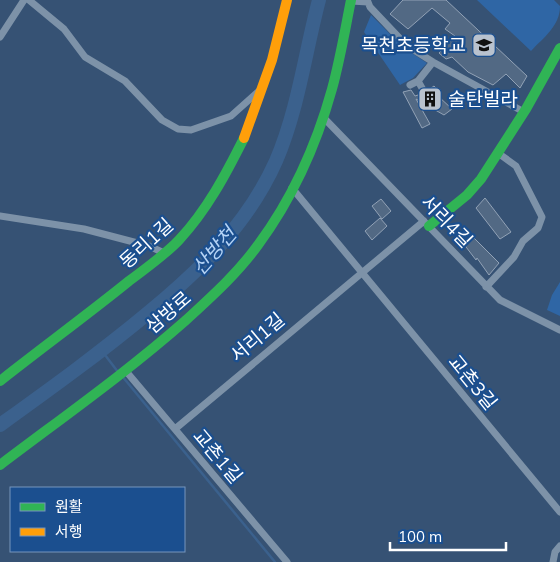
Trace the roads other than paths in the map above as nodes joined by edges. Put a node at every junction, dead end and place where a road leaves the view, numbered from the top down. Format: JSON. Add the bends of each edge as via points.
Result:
{"nodes":[{"id":1,"x":24,"y":0,"type":"edge"},
{"id":2,"x":29,"y":0,"type":"edge"},
{"id":3,"x":287,"y":0,"type":"edge"},
{"id":4,"x":351,"y":0,"type":"edge"},
{"id":5,"x":0,"y":37,"type":"edge"},
{"id":6,"x":560,"y":48,"type":"edge"},
{"id":7,"x":433,"y":62,"type":"junction"},
{"id":8,"x":418,"y":81,"type":"junction"},
{"id":9,"x":410,"y":85,"type":"dead end"},
{"id":10,"x":422,"y":88,"type":"dead end"},
{"id":11,"x":262,"y":89,"type":"junction"},
{"id":12,"x":524,"y":112,"type":"junction"},
{"id":13,"x":323,"y":117,"type":"junction"},
{"id":14,"x":498,"y":152,"type":"junction"},
{"id":15,"x":292,"y":188,"type":"junction"},
{"id":16,"x":0,"y":216,"type":"edge"},
{"id":17,"x":427,"y":223,"type":"junction"},
{"id":18,"x":164,"y":253,"type":"junction"},
{"id":19,"x":362,"y":272,"type":"junction"},
{"id":20,"x":486,"y":286,"type":"junction"},
{"id":21,"x":560,"y":330,"type":"edge"},
{"id":22,"x":122,"y":373,"type":"junction"},
{"id":23,"x":0,"y":380,"type":"edge"},
{"id":24,"x":175,"y":429,"type":"junction"},
{"id":25,"x":0,"y":465,"type":"edge"},
{"id":26,"x":560,"y":512,"type":"edge"},
{"id":27,"x":560,"y":546,"type":"edge"},
{"id":28,"x":287,"y":562,"type":"edge"},
{"id":29,"x":553,"y":562,"type":"edge"}],
"edges":[{"from":1,"to":5,"type":"street"},
{"from":2,"to":11,"type":"street","name":"동리1길","via":[[64,29],[85,57],[125,81],[162,120],[178,129],[191,130],[231,116]]},
{"from":3,"to":11,"type":"street","name":"동리1길"},
{"from":4,"to":7,"type":"street","via":[[368,2],[406,45]]},
{"from":4,"to":13,"type":"street","name":"삼방로"},
{"from":6,"to":12,"type":"street","name":"서리1길"},
{"from":7,"to":8,"type":"street"},
{"from":7,"to":12,"type":"street"},
{"from":8,"to":9,"type":"street"},
{"from":8,"to":10,"type":"street"},
{"from":11,"to":18,"type":"street","name":"동리1길","via":[[248,130],[222,182],[196,220]]},
{"from":12,"to":14,"type":"street","name":"서리1길"},
{"from":13,"to":15,"type":"street","name":"삼방로"},
{"from":13,"to":17,"type":"street","name":"서리4길"},
{"from":14,"to":17,"type":"street","name":"서리1길","via":[[466,195]]},
{"from":14,"to":20,"type":"street","via":[[516,166],[542,217],[538,228],[523,240],[514,257]]},
{"from":15,"to":19,"type":"street"},
{"from":15,"to":22,"type":"street","name":"삼방로","via":[[248,259],[204,304]]},
{"from":16,"to":18,"type":"street","via":[[84,229]]},
{"from":17,"to":19,"type":"street","name":"서리1길"},
{"from":17,"to":20,"type":"street","name":"서리4길"},
{"from":18,"to":23,"type":"street","name":"동리1길"},
{"from":19,"to":24,"type":"street","name":"서리1길"},
{"from":19,"to":26,"type":"street","name":"교촌3길"},
{"from":20,"to":21,"type":"street","name":"서리4길","via":[[500,300]]},
{"from":22,"to":24,"type":"street","name":"교촌1길"},
{"from":22,"to":25,"type":"street","name":"삼방로"},
{"from":24,"to":28,"type":"street","name":"교촌1길"},
{"from":27,"to":29,"type":"street"}]}
